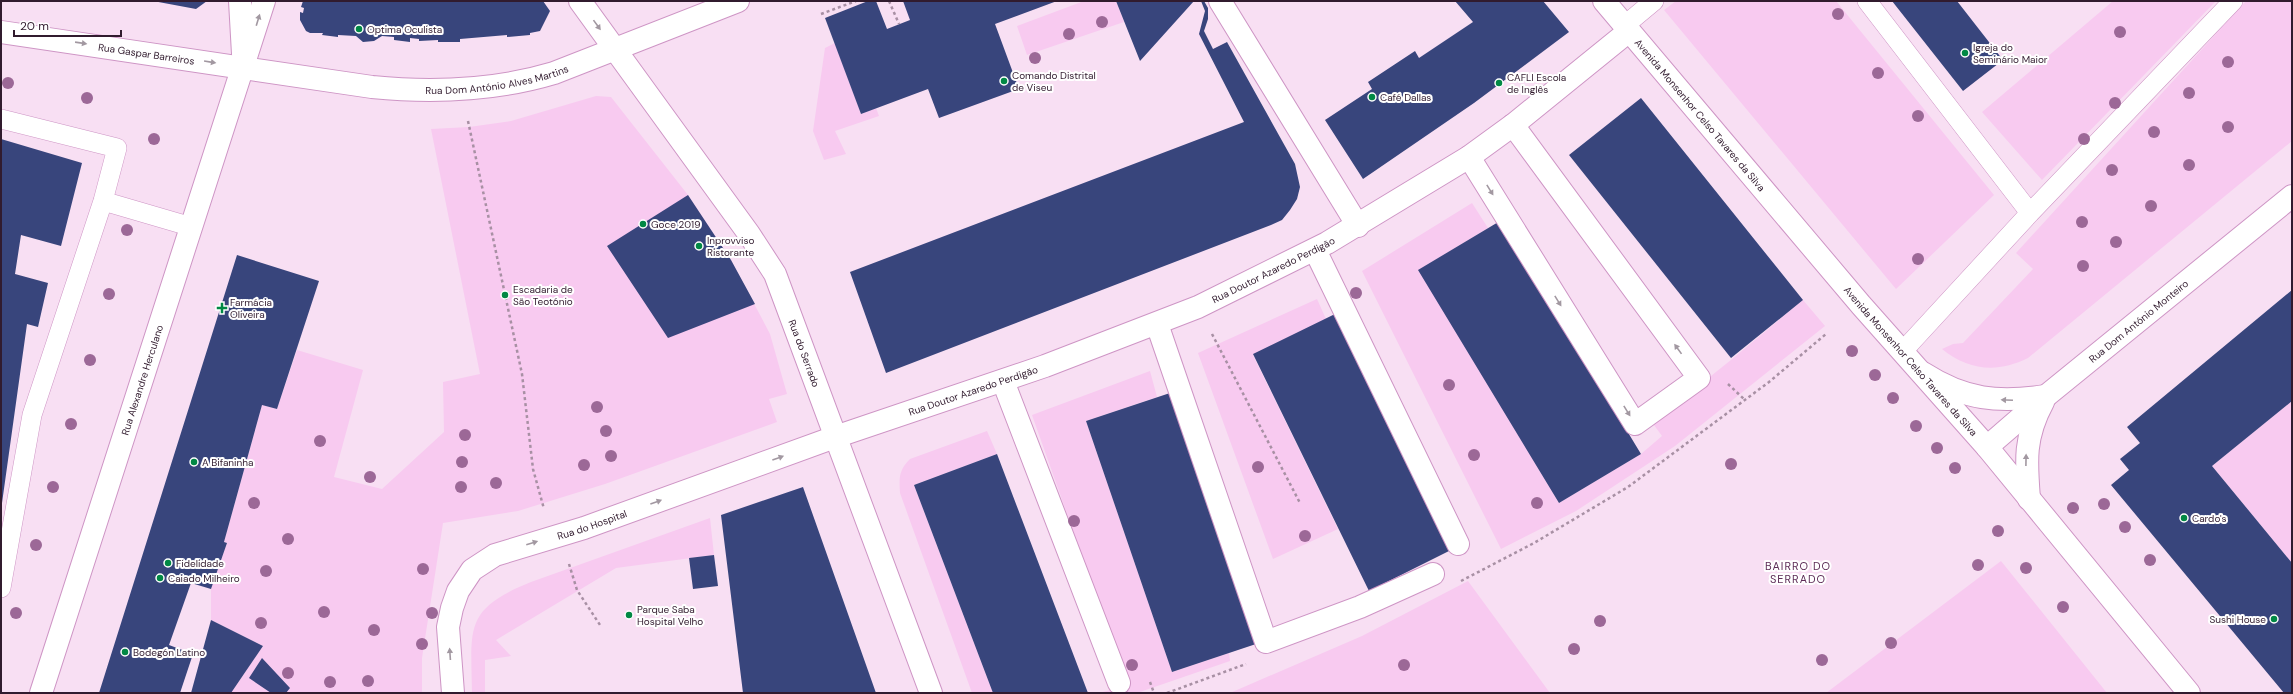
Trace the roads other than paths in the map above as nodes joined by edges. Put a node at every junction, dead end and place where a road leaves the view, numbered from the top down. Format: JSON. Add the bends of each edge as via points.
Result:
{"nodes":[{"id":1,"x":240,"y":1,"type":"edge"},
{"id":2,"x":264,"y":1,"type":"edge"},
{"id":3,"x":580,"y":1,"type":"edge"},
{"id":4,"x":738,"y":1,"type":"edge"},
{"id":5,"x":1220,"y":1,"type":"edge"},
{"id":6,"x":1604,"y":1,"type":"edge"},
{"id":7,"x":1654,"y":1,"type":"edge"},
{"id":8,"x":1867,"y":1,"type":"edge"},
{"id":9,"x":2233,"y":1,"type":"edge"},
{"id":10,"x":1626,"y":28,"type":"junction"},
{"id":11,"x":1,"y":32,"type":"edge"},
{"id":12,"x":614,"y":48,"type":"junction"},
{"id":13,"x":244,"y":67,"type":"junction"},
{"id":14,"x":1,"y":119,"type":"edge"},
{"id":15,"x":1513,"y":125,"type":"junction"},
{"id":16,"x":1469,"y":157,"type":"junction"},
{"id":17,"x":2292,"y":196,"type":"edge"},
{"id":18,"x":103,"y":201,"type":"junction"},
{"id":19,"x":2030,"y":213,"type":"junction"},
{"id":20,"x":1358,"y":226,"type":"junction"},
{"id":21,"x":192,"y":227,"type":"junction"},
{"id":22,"x":1315,"y":250,"type":"junction"},
{"id":23,"x":1156,"y":324,"type":"junction"},
{"id":24,"x":1902,"y":352,"type":"junction"},
{"id":25,"x":1917,"y":368,"type":"junction"},
{"id":26,"x":1003,"y":381,"type":"junction"},
{"id":27,"x":2046,"y":396,"type":"junction"},
{"id":28,"x":835,"y":437,"type":"junction"},
{"id":29,"x":1987,"y":448,"type":"junction"},
{"id":30,"x":2029,"y":499,"type":"junction"},
{"id":31,"x":1458,"y":544,"type":"dead end"},
{"id":32,"x":1433,"y":574,"type":"dead end"},
{"id":33,"x":1,"y":588,"type":"edge"},
{"id":34,"x":1119,"y":683,"type":"dead end"},
{"id":35,"x":41,"y":693,"type":"edge"},
{"id":36,"x":453,"y":693,"type":"edge"},
{"id":37,"x":931,"y":693,"type":"edge"},
{"id":38,"x":2190,"y":693,"type":"edge"}],
"edges":[{"from":1,"to":13,"type":"street","name":"Rua Alexandre Herculano"},
{"from":13,"to":2,"type":"street","name":"Rua Alexandre Herculano","one_way":true},
{"from":3,"to":12,"type":"street","name":"Rua do Serrado","one_way":true},
{"from":4,"to":12,"type":"street","name":"Rua Dom António Alves Martins"},
{"from":5,"to":20,"type":"street"},
{"from":6,"to":10,"type":"street"},
{"from":7,"to":10,"type":"lane"},
{"from":8,"to":19,"type":"lane"},
{"from":9,"to":19,"type":"lane"},
{"from":10,"to":15,"type":"street","name":"Rua Doutor Azaredo Perdigão"},
{"from":10,"to":24,"type":"street","name":"Avenida Monsenhor Celso Tavares da Silva"},
{"from":11,"to":13,"type":"street","name":"Rua Gaspar Barreiros","one_way":true},
{"from":12,"to":13,"type":"street","name":"Rua Dom António Alves Martins","via":[[526,81],[492,88],[458,90],[406,91]]},
{"from":12,"to":28,"type":"street","name":"Rua do Serrado","via":[[749,234],[775,274]]},
{"from":13,"to":21,"type":"street","name":"Rua Alexandre Herculano"},
{"from":14,"to":18,"type":"lane","via":[[116,148]]},
{"from":15,"to":16,"type":"street","name":"Rua Doutor Azaredo Perdigão"},
{"from":16,"to":15,"type":"street","one_way":true,"via":[[1635,424],[1699,378]]},
{"from":16,"to":20,"type":"street","name":"Rua Doutor Azaredo Perdigão"},
{"from":17,"to":27,"type":"street","name":"Rua Dom António Monteiro"},
{"from":18,"to":21,"type":"lane"},
{"from":18,"to":33,"type":"lane","via":[[32,415]]},
{"from":19,"to":24,"type":"lane"},
{"from":20,"to":22,"type":"street","name":"Rua Doutor Azaredo Perdigão"},
{"from":21,"to":35,"type":"street","name":"Rua Alexandre Herculano"},
{"from":22,"to":23,"type":"street","name":"Rua Doutor Azaredo Perdigão","via":[[1198,307]]},
{"from":22,"to":31,"type":"street"},
{"from":23,"to":26,"type":"street","name":"Rua Doutor Azaredo Perdigão"},
{"from":23,"to":32,"type":"street","via":[[1266,642],[1360,607]]},
{"from":24,"to":25,"type":"street","name":"Avenida Monsenhor Celso Tavares da Silva"},
{"from":27,"to":25,"type":"street","one_way":true,"via":[[2013,401],[1980,396],[1953,390]]},
{"from":25,"to":29,"type":"street","name":"Avenida Monsenhor Celso Tavares da Silva"},
{"from":26,"to":28,"type":"street","name":"Rua Doutor Azaredo Perdigão"},
{"from":26,"to":34,"type":"street"},
{"from":27,"to":29,"type":"street","name":"Rua Dom António Monteiro"},
{"from":30,"to":27,"type":"street","one_way":true,"via":[[2026,460],[2028,438]]},
{"from":36,"to":28,"type":"street","name":"Rua do Hospital","one_way":true,"via":[[448,627],[458,591],[472,570],[495,555],[584,528]]},
{"from":28,"to":37,"type":"street","name":"Rua do Serrado"},
{"from":29,"to":30,"type":"street","name":"Avenida Monsenhor Celso Tavares da Silva"},
{"from":30,"to":38,"type":"street","name":"Avenida Monsenhor Celso Tavares da Silva"}]}
